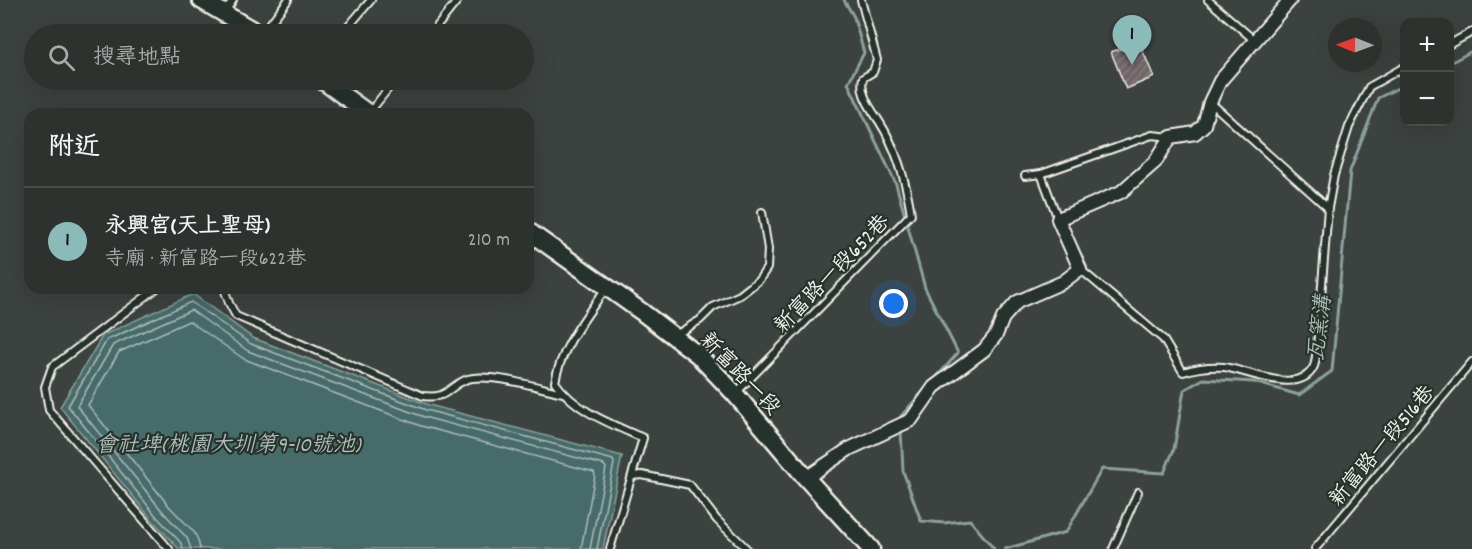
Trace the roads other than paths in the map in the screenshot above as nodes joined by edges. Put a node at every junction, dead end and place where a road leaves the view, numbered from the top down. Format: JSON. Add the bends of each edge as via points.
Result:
{"nodes":[{"id":1,"x":201,"y":0,"type":"edge"},
{"id":2,"x":288,"y":0,"type":"edge"},
{"id":3,"x":371,"y":0,"type":"edge"},
{"id":4,"x":458,"y":0,"type":"edge"},
{"id":5,"x":861,"y":0,"type":"edge"},
{"id":6,"x":1208,"y":0,"type":"edge"},
{"id":7,"x":1290,"y":0,"type":"edge"},
{"id":8,"x":229,"y":7,"type":"edge"},
{"id":9,"x":249,"y":24,"type":"edge"},
{"id":10,"x":268,"y":24,"type":"edge"},
{"id":11,"x":351,"y":24,"type":"edge"},
{"id":12,"x":438,"y":24,"type":"edge"},
{"id":13,"x":1472,"y":32,"type":"edge"},
{"id":14,"x":1254,"y":40,"type":"junction"},
{"id":15,"x":1454,"y":41,"type":"edge"},
{"id":16,"x":1400,"y":69,"type":"edge"},
{"id":17,"x":336,"y":90,"type":"edge"},
{"id":18,"x":387,"y":90,"type":"edge"},
{"id":19,"x":1210,"y":102,"type":"junction"},
{"id":20,"x":361,"y":108,"type":"edge"},
{"id":21,"x":374,"y":108,"type":"edge"},
{"id":22,"x":1171,"y":137,"type":"junction"},
{"id":23,"x":1041,"y":174,"type":"junction"},
{"id":24,"x":1025,"y":176,"type":"dead end"},
{"id":25,"x":1328,"y":208,"type":"junction"},
{"id":26,"x":762,"y":212,"type":"dead end"},
{"id":27,"x":1058,"y":219,"type":"junction"},
{"id":28,"x":534,"y":235,"type":"edge"},
{"id":29,"x":1080,"y":269,"type":"junction"},
{"id":30,"x":606,"y":287,"type":"junction"},
{"id":31,"x":149,"y":294,"type":"edge"},
{"id":32,"x":226,"y":294,"type":"edge"},
{"id":33,"x":673,"y":336,"type":"junction"},
{"id":34,"x":1472,"y":362,"type":"edge"},
{"id":35,"x":563,"y":393,"type":"junction"},
{"id":36,"x":735,"y":394,"type":"junction"},
{"id":37,"x":632,"y":476,"type":"junction"},
{"id":38,"x":806,"y":478,"type":"junction"},
{"id":39,"x":1138,"y":492,"type":"dead end"},
{"id":40,"x":169,"y":549,"type":"edge"},
{"id":41,"x":610,"y":549,"type":"edge"},
{"id":42,"x":747,"y":549,"type":"edge"},
{"id":43,"x":871,"y":549,"type":"edge"},
{"id":44,"x":1113,"y":549,"type":"edge"},
{"id":45,"x":1315,"y":549,"type":"edge"}],
"edges":[{"from":1,"to":8,"type":"street"},
{"from":2,"to":10,"type":"lane"},
{"from":3,"to":11,"type":"lane"},
{"from":4,"to":12,"type":"lane"},
{"from":5,"to":36,"type":"lane","name":"新富路一段652巷","via":[[877,60],[873,72],[863,78],[862,90],[889,136],[906,183],[911,214]]},
{"from":6,"to":14,"type":"lane"},
{"from":7,"to":14,"type":"street"},
{"from":8,"to":9,"type":"street"},
{"from":13,"to":15,"type":"lane"},
{"from":14,"to":19,"type":"street","via":[[1220,81]]},
{"from":16,"to":25,"type":"lane","via":[[1369,87],[1361,100],[1334,175]]},
{"from":17,"to":20,"type":"street"},
{"from":18,"to":21,"type":"lane"},
{"from":19,"to":22,"type":"street","via":[[1204,125],[1195,132]]},
{"from":19,"to":25,"type":"lane"},
{"from":22,"to":23,"type":"lane","via":[[1152,135]]},
{"from":22,"to":27,"type":"street","via":[[1155,162],[1121,192]]},
{"from":23,"to":24,"type":"lane"},
{"from":23,"to":27,"type":"lane"},
{"from":25,"to":29,"type":"lane","via":[[1314,366],[1308,375],[1293,382],[1224,367],[1182,372],[1163,339]]},
{"from":26,"to":33,"type":"lane","via":[[768,258],[759,280]]},
{"from":27,"to":29,"type":"street"},
{"from":28,"to":30,"type":"street","name":"新富路一段"},
{"from":29,"to":38,"type":"street","via":[[1064,282],[1017,302],[984,350],[934,387],[911,420],[849,449]]},
{"from":30,"to":33,"type":"street","name":"新富路一段"},
{"from":30,"to":35,"type":"lane","via":[[558,365],[555,382]]},
{"from":31,"to":40,"type":"lane","via":[[52,367],[45,387],[49,410]]},
{"from":32,"to":35,"type":"lane","via":[[236,316],[423,396],[443,396],[466,379],[494,378]]},
{"from":33,"to":36,"type":"street","name":"新富路一段","via":[[698,355]]},
{"from":34,"to":45,"type":"lane","name":"新富路一段516巷"},
{"from":35,"to":37,"type":"lane","via":[[577,406],[643,438]]},
{"from":36,"to":38,"type":"street","name":"新富路一段"},
{"from":37,"to":41,"type":"lane"},
{"from":37,"to":42,"type":"lane","via":[[690,485],[717,520]]},
{"from":38,"to":43,"type":"street","name":"新富路一段"},
{"from":39,"to":44,"type":"lane"}]}
